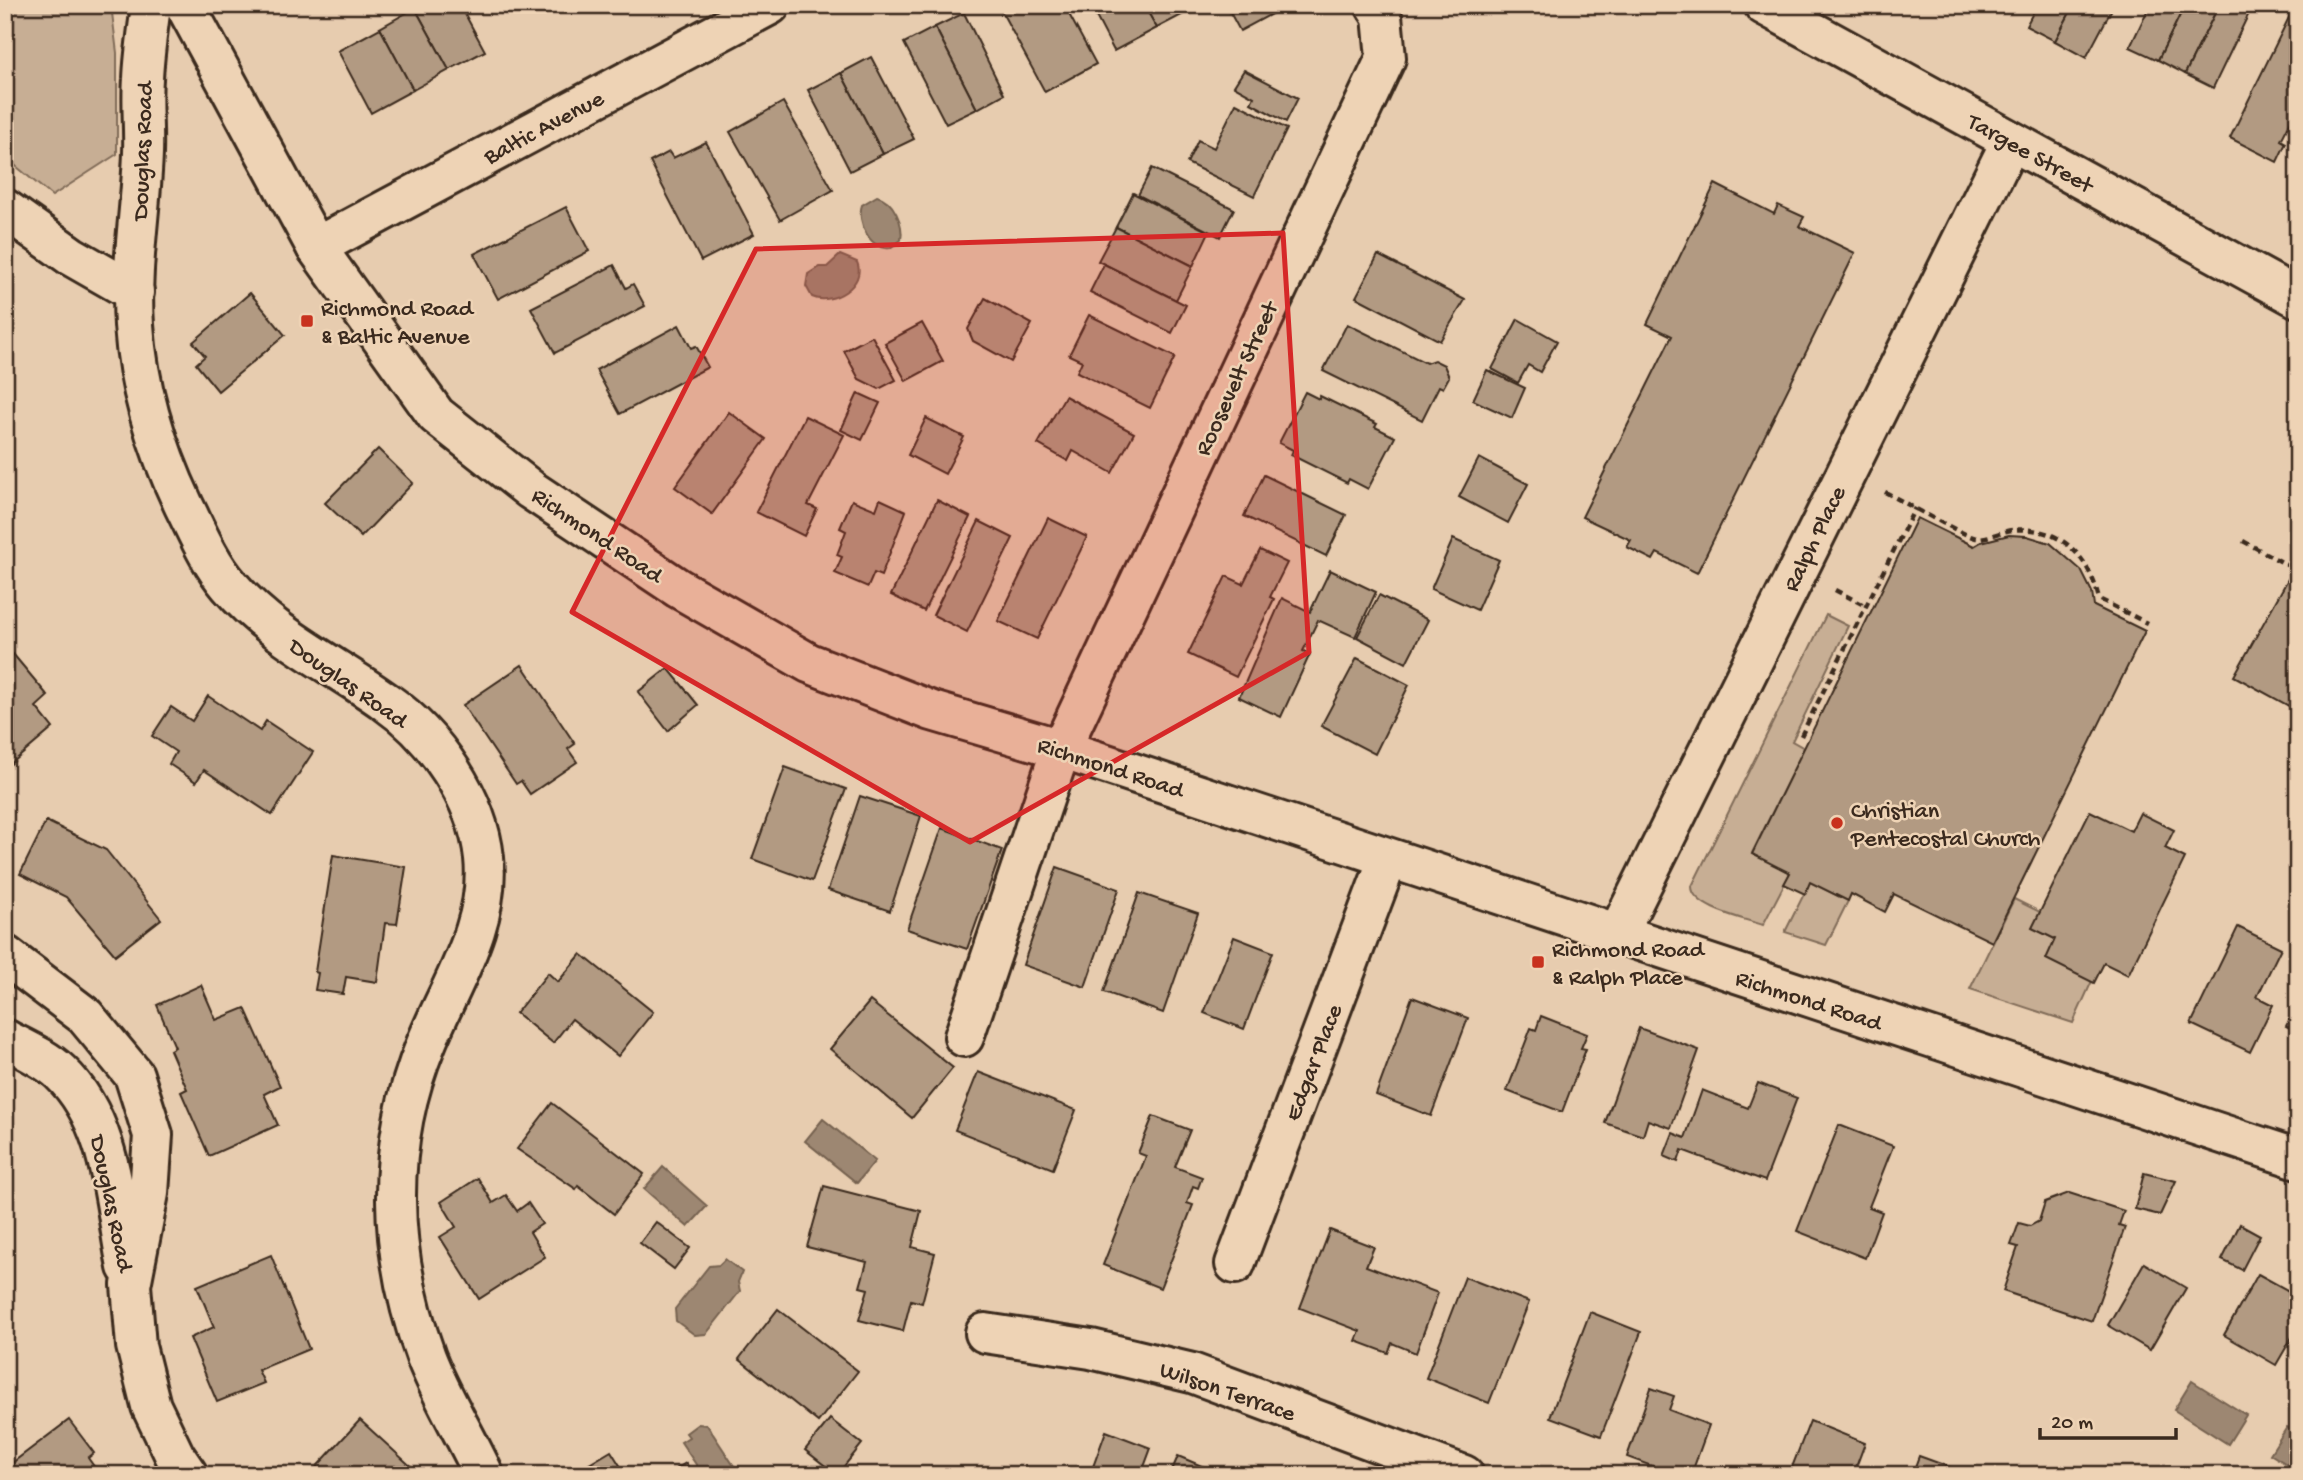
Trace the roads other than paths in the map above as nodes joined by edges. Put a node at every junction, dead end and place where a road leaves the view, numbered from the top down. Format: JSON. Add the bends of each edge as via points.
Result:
{"nodes":[{"id":1,"x":151,"y":5,"type":"edge"},
{"id":2,"x":185,"y":5,"type":"edge"},
{"id":3,"x":770,"y":5,"type":"edge"},
{"id":4,"x":1375,"y":5,"type":"edge"},
{"id":5,"x":1764,"y":5,"type":"edge"},
{"id":6,"x":2011,"y":141,"type":"junction"},
{"id":7,"x":5,"y":209,"type":"edge"},
{"id":8,"x":316,"y":247,"type":"junction"},
{"id":9,"x":134,"y":292,"type":"junction"},
{"id":10,"x":2298,"y":298,"type":"edge"},
{"id":11,"x":1060,"y":748,"type":"junction"},
{"id":12,"x":1388,"y":859,"type":"junction"},
{"id":13,"x":1616,"y":935,"type":"junction"},
{"id":14,"x":5,"y":955,"type":"edge"},
{"id":15,"x":964,"y":1037,"type":"dead end"},
{"id":16,"x":5,"y":1039,"type":"edge"},
{"id":17,"x":2298,"y":1159,"type":"edge"},
{"id":18,"x":1235,"y":1264,"type":"dead end"},
{"id":19,"x":131,"y":1285,"type":"junction"},
{"id":20,"x":985,"y":1333,"type":"dead end"},
{"id":21,"x":188,"y":1475,"type":"edge"},
{"id":22,"x":484,"y":1475,"type":"edge"},
{"id":23,"x":1464,"y":1475,"type":"edge"}],
"edges":[{"from":1,"to":9,"type":"street","name":"Douglas Road","via":[[143,78]]},
{"from":2,"to":8,"type":"street","name":"Richmond Road"},
{"from":3,"to":8,"type":"street","name":"Baltic Avenue"},
{"from":4,"to":11,"type":"street","name":"Roosevelt Street","via":[[1382,16],[1386,58]]},
{"from":5,"to":6,"type":"street","name":"Targee Street"},
{"from":6,"to":10,"type":"street","name":"Targee Street"},
{"from":6,"to":13,"type":"street","name":"Ralph Place"},
{"from":7,"to":9,"type":"street","via":[[71,256]]},
{"from":8,"to":11,"type":"street","name":"Richmond Road","via":[[436,415],[531,490],[678,588],[809,663],[932,711]]},
{"from":9,"to":22,"type":"street","name":"Douglas Road","via":[[143,393],[165,466],[225,581],[291,643],[389,704],[427,739],[474,815],[484,859],[481,914],[467,957],[425,1046],[406,1104],[396,1160],[395,1229],[406,1297],[427,1361]]},
{"from":11,"to":12,"type":"street","name":"Richmond Road"},
{"from":11,"to":15,"type":"street","name":"Roosevelt Street"},
{"from":12,"to":13,"type":"street","name":"Richmond Road"},
{"from":12,"to":18,"type":"street","name":"Edgar Place"},
{"from":13,"to":17,"type":"street","name":"Richmond Road"},
{"from":14,"to":19,"type":"street","name":"Douglas Road","via":[[85,1016],[134,1075],[153,1135],[149,1194]]},
{"from":16,"to":19,"type":"street","name":"Douglas Road","via":[[60,1072],[93,1115],[103,1143]]},
{"from":19,"to":21,"type":"street","name":"Douglas Road","via":[[136,1346],[151,1406]]},
{"from":20,"to":23,"type":"street","name":"Wilson Terrace","via":[[1091,1349],[1192,1373]]}]}
